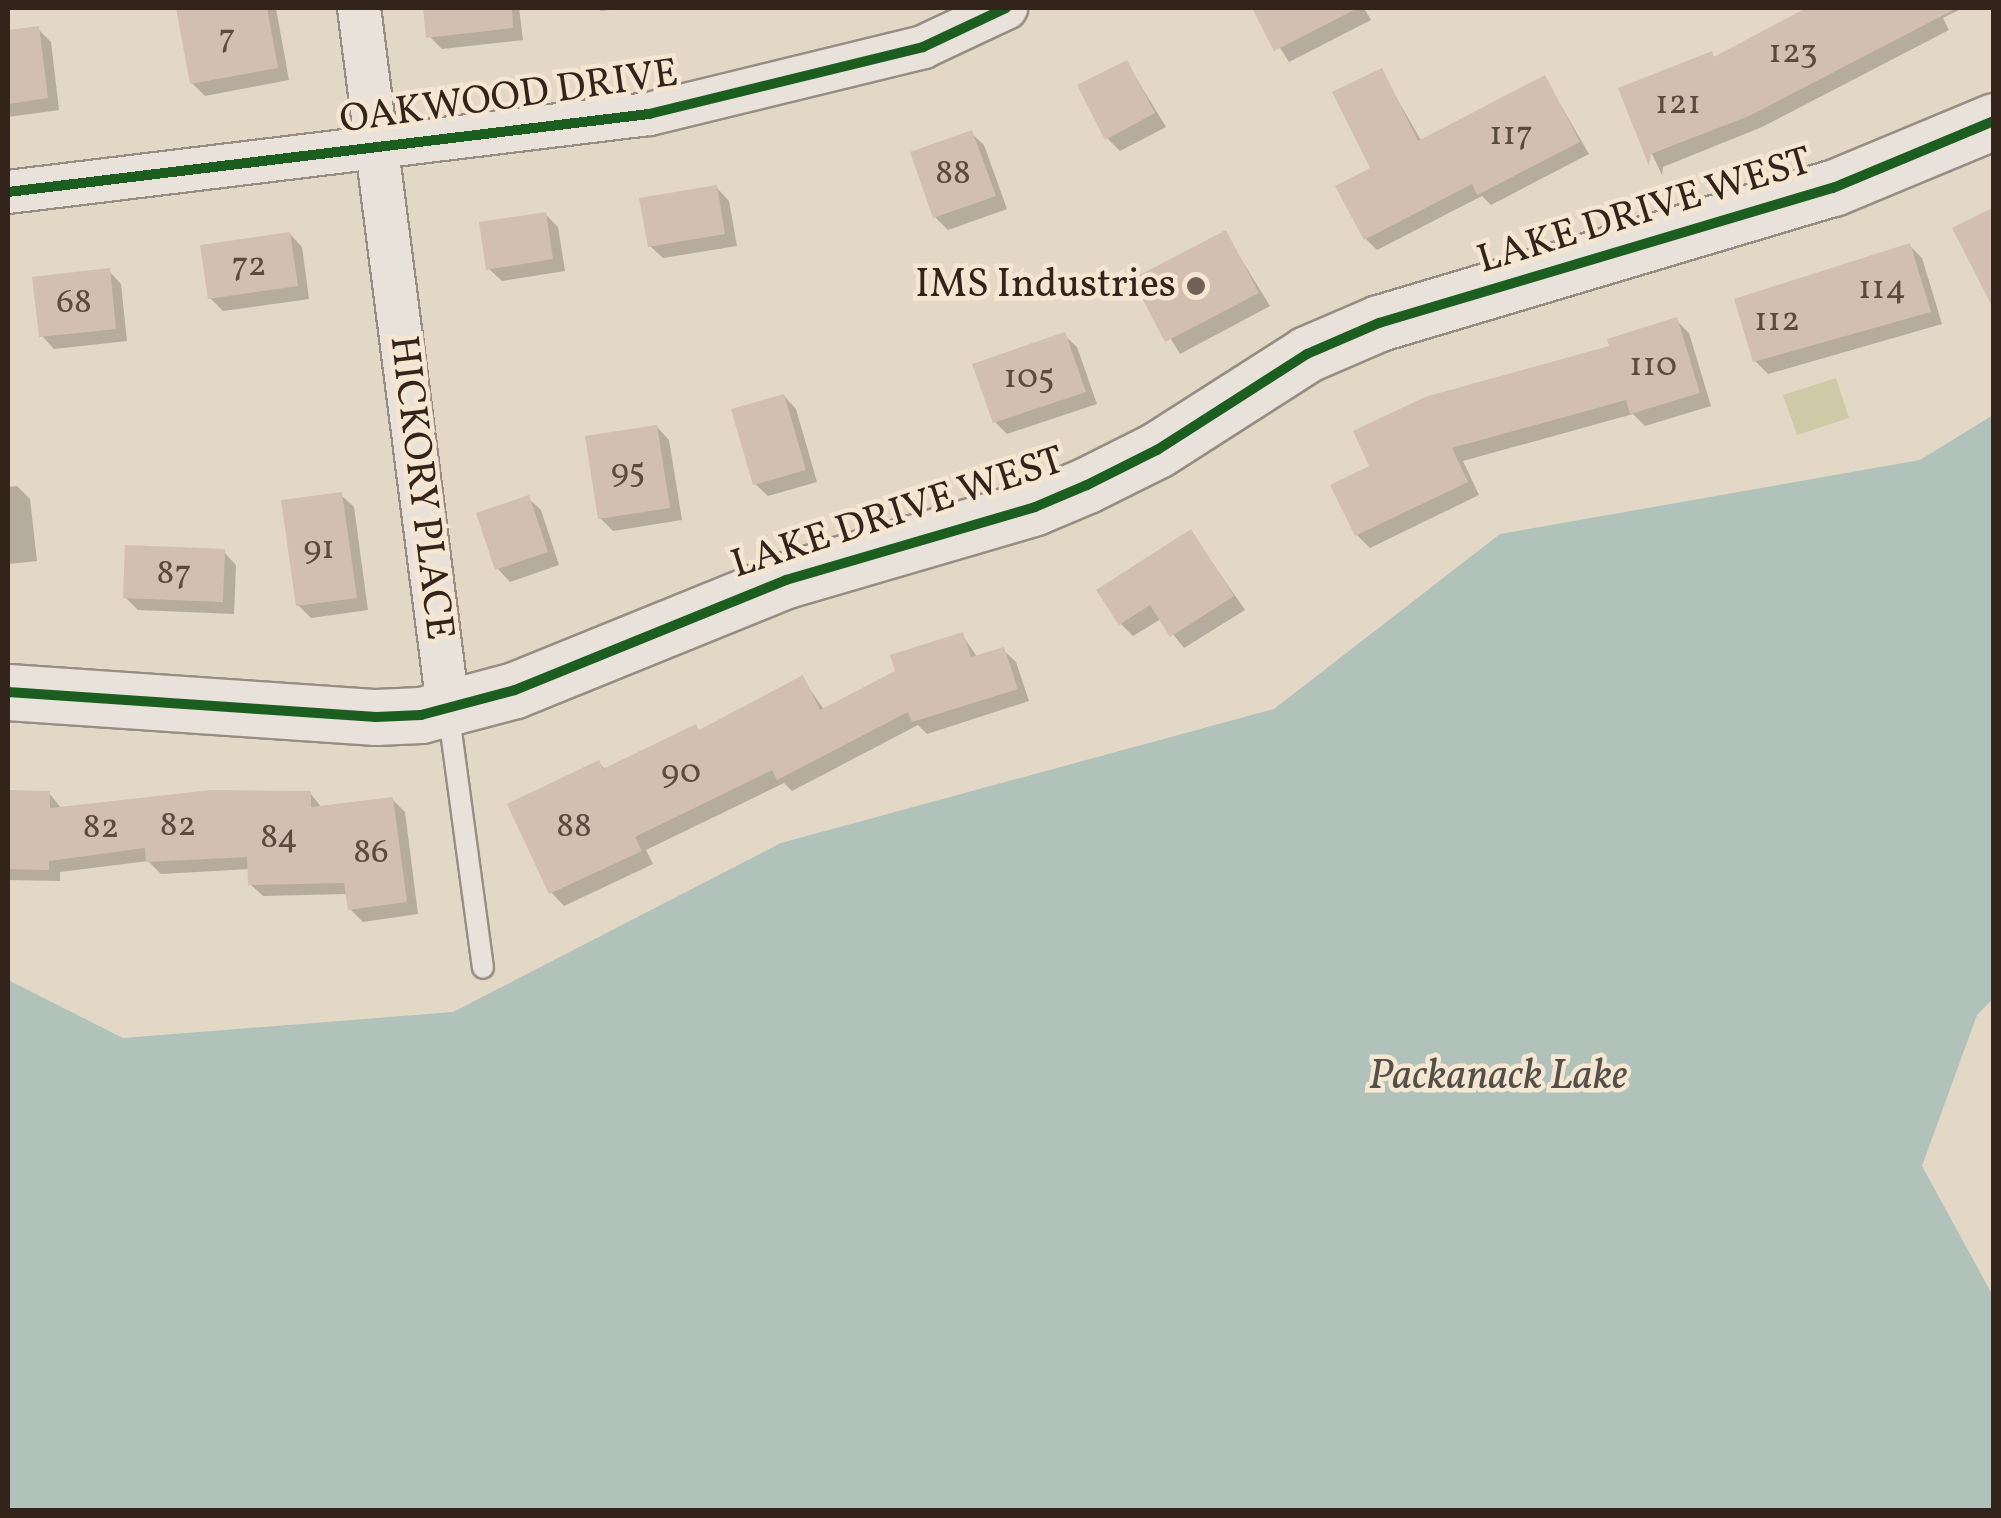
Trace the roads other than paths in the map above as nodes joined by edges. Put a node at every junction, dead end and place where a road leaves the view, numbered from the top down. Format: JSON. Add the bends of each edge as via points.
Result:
{"nodes":[{"id":1,"x":359,"y":8,"type":"edge"},
{"id":2,"x":1006,"y":8,"type":"edge"},
{"id":3,"x":1994,"y":121,"type":"edge"},
{"id":4,"x":377,"y":149,"type":"junction"},
{"id":5,"x":8,"y":192,"type":"edge"},
{"id":6,"x":8,"y":692,"type":"edge"},
{"id":7,"x":448,"y":708,"type":"junction"},
{"id":8,"x":483,"y":968,"type":"dead end"}],
"edges":[{"from":1,"to":4,"type":"street","name":"HICKORY PLACE"},
{"from":2,"to":4,"type":"street","name":"OAKWOOD DRIVE","via":[[924,47],[649,114]]},
{"from":3,"to":7,"type":"street","name":"LAKE DRIVE WEST","via":[[1833,188],[1379,323],[1307,354],[1157,450],[1070,492],[786,580],[571,669]]},
{"from":4,"to":5,"type":"street","name":"OAKWOOD DRIVE"},
{"from":4,"to":7,"type":"street","name":"HICKORY PLACE"},
{"from":6,"to":7,"type":"street","name":"LAKE DRIVE WEST","via":[[323,716],[421,715]]},
{"from":7,"to":8,"type":"lane","name":"HICKORY PLACE"}]}
